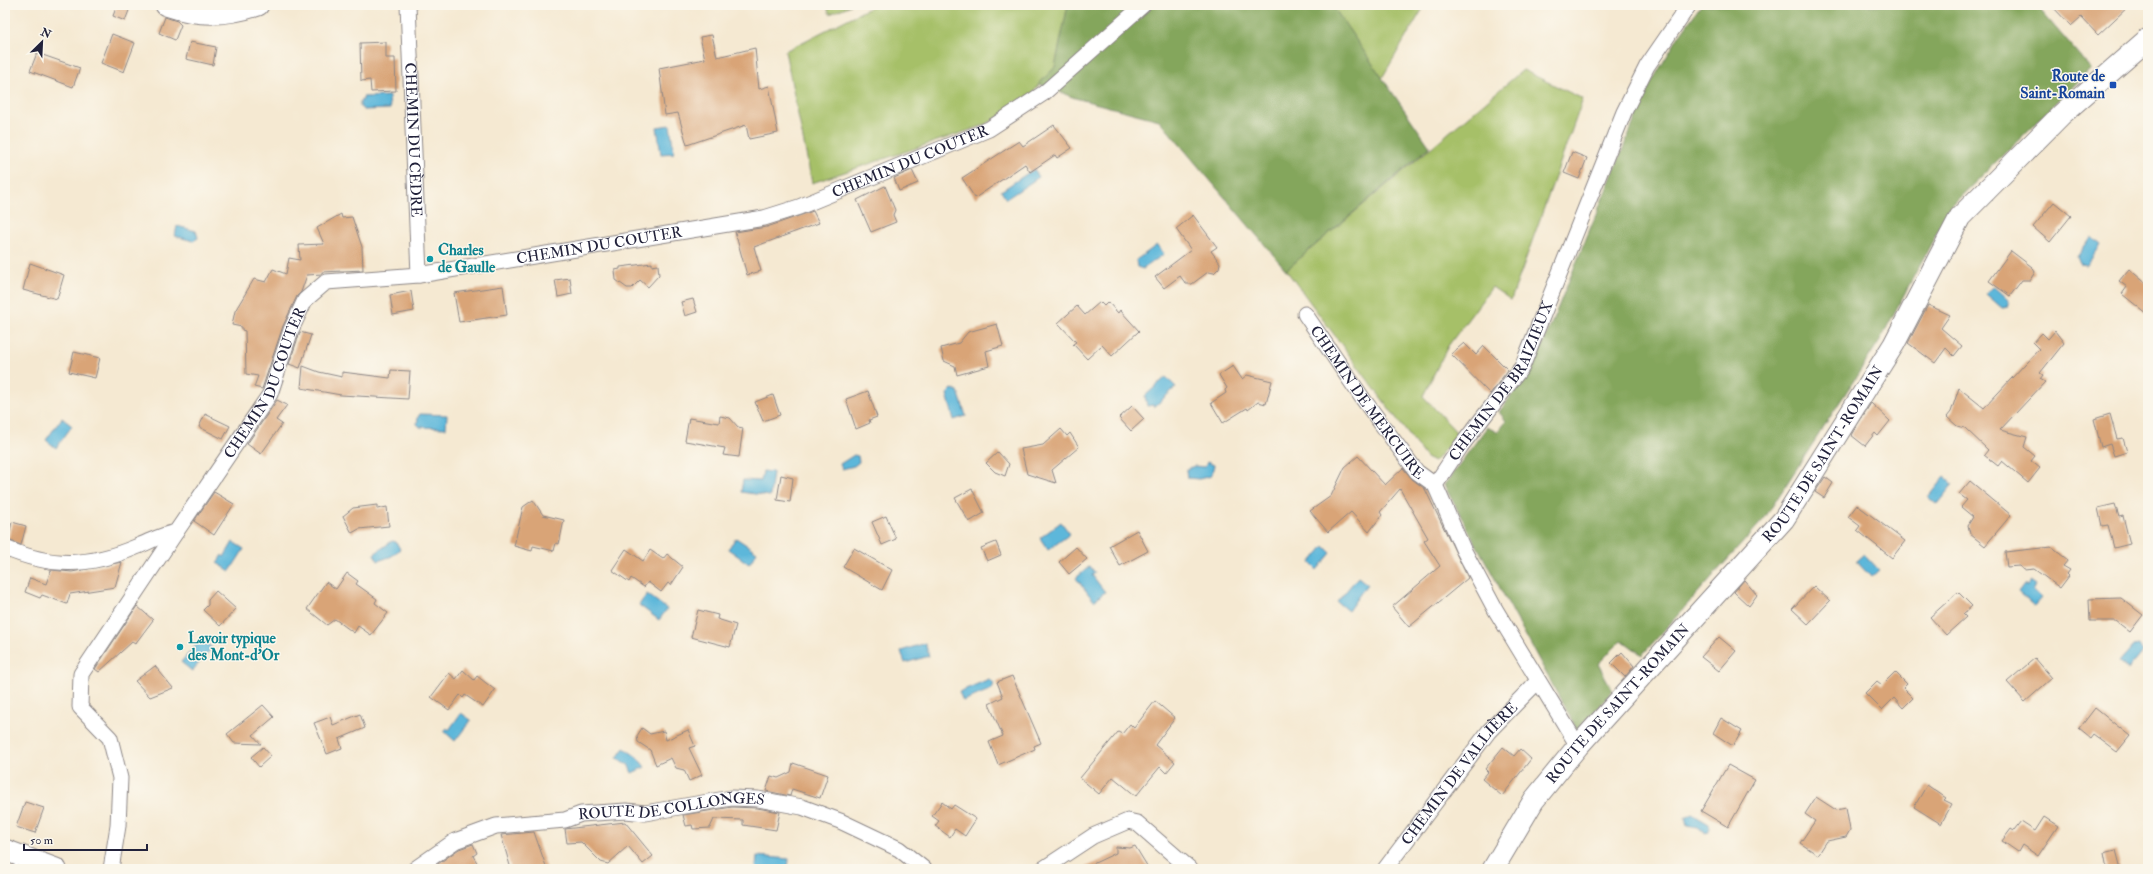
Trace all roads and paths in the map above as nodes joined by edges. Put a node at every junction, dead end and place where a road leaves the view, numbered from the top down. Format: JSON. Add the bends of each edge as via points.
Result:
{"nodes":[{"id":1,"x":166,"y":5,"type":"edge"},
{"id":2,"x":258,"y":5,"type":"edge"},
{"id":3,"x":408,"y":5,"type":"edge"},
{"id":4,"x":1689,"y":5,"type":"edge"},
{"id":5,"x":1143,"y":6,"type":"edge"},
{"id":6,"x":2148,"y":39,"type":"edge"},
{"id":7,"x":419,"y":275,"type":"junction"},
{"id":8,"x":1305,"y":314,"type":"dead end"},
{"id":9,"x":1435,"y":485,"type":"junction"},
{"id":10,"x":176,"y":532,"type":"junction"},
{"id":11,"x":5,"y":548,"type":"edge"},
{"id":12,"x":1538,"y":681,"type":"junction"},
{"id":13,"x":1578,"y":746,"type":"junction"},
{"id":14,"x":5,"y":850,"type":"edge"},
{"id":15,"x":56,"y":869,"type":"edge"},
{"id":16,"x":111,"y":869,"type":"edge"},
{"id":17,"x":415,"y":869,"type":"edge"},
{"id":18,"x":924,"y":869,"type":"edge"},
{"id":19,"x":1043,"y":869,"type":"edge"},
{"id":20,"x":1190,"y":869,"type":"edge"},
{"id":21,"x":1385,"y":869,"type":"edge"},
{"id":22,"x":1493,"y":869,"type":"edge"}],
"edges":[{"from":1,"to":2,"type":"main road","via":[[186,11],[219,15]]},
{"from":3,"to":7,"type":"street","name":"CHEMIN DU CÈDRE"},
{"from":4,"to":9,"type":"street","name":"CHEMIN DE BRAIZIEUX","via":[[1648,66],[1624,112],[1522,367],[1461,446]]},
{"from":5,"to":7,"type":"street","name":"CHEMIN DU COUTER","via":[[1044,93],[989,129],[799,207],[764,218]]},
{"from":6,"to":13,"type":"main road","name":"ROUTE DE SAINT-ROMAIN","via":[[2062,114],[1960,217],[1894,344],[1784,519]]},
{"from":7,"to":10,"type":"street","name":"CHEMIN DU COUTER","via":[[326,282],[304,300],[290,330],[270,394]]},
{"from":8,"to":9,"type":"street","name":"CHEMIN DE MERCUIRE","via":[[1417,472]]},
{"from":9,"to":12,"type":"street","via":[[1463,549]]},
{"from":10,"to":11,"type":"street","via":[[160,535],[137,547],[94,562],[54,562],[28,558]]},
{"from":10,"to":16,"type":"street","name":"CHEMIN DU COUTER","via":[[81,674],[80,707],[110,738],[120,778],[118,826]]},
{"from":12,"to":13,"type":"street"},
{"from":12,"to":21,"type":"street","name":"CHEMIN DE VALLIÈRE","via":[[1489,731]]},
{"from":13,"to":22,"type":"main road","name":"ROUTE DE SAINT-ROMAIN","via":[[1534,800]]},
{"from":14,"to":15,"type":"main road"},
{"from":17,"to":18,"type":"street","name":"ROUTE DE COLLONGES","via":[[455,841],[496,826],[564,820],[581,814],[626,811],[645,813],[731,798],[802,807],[899,848]]},
{"from":19,"to":20,"type":"street","via":[[1093,836],[1128,821],[1137,823]]}]}
